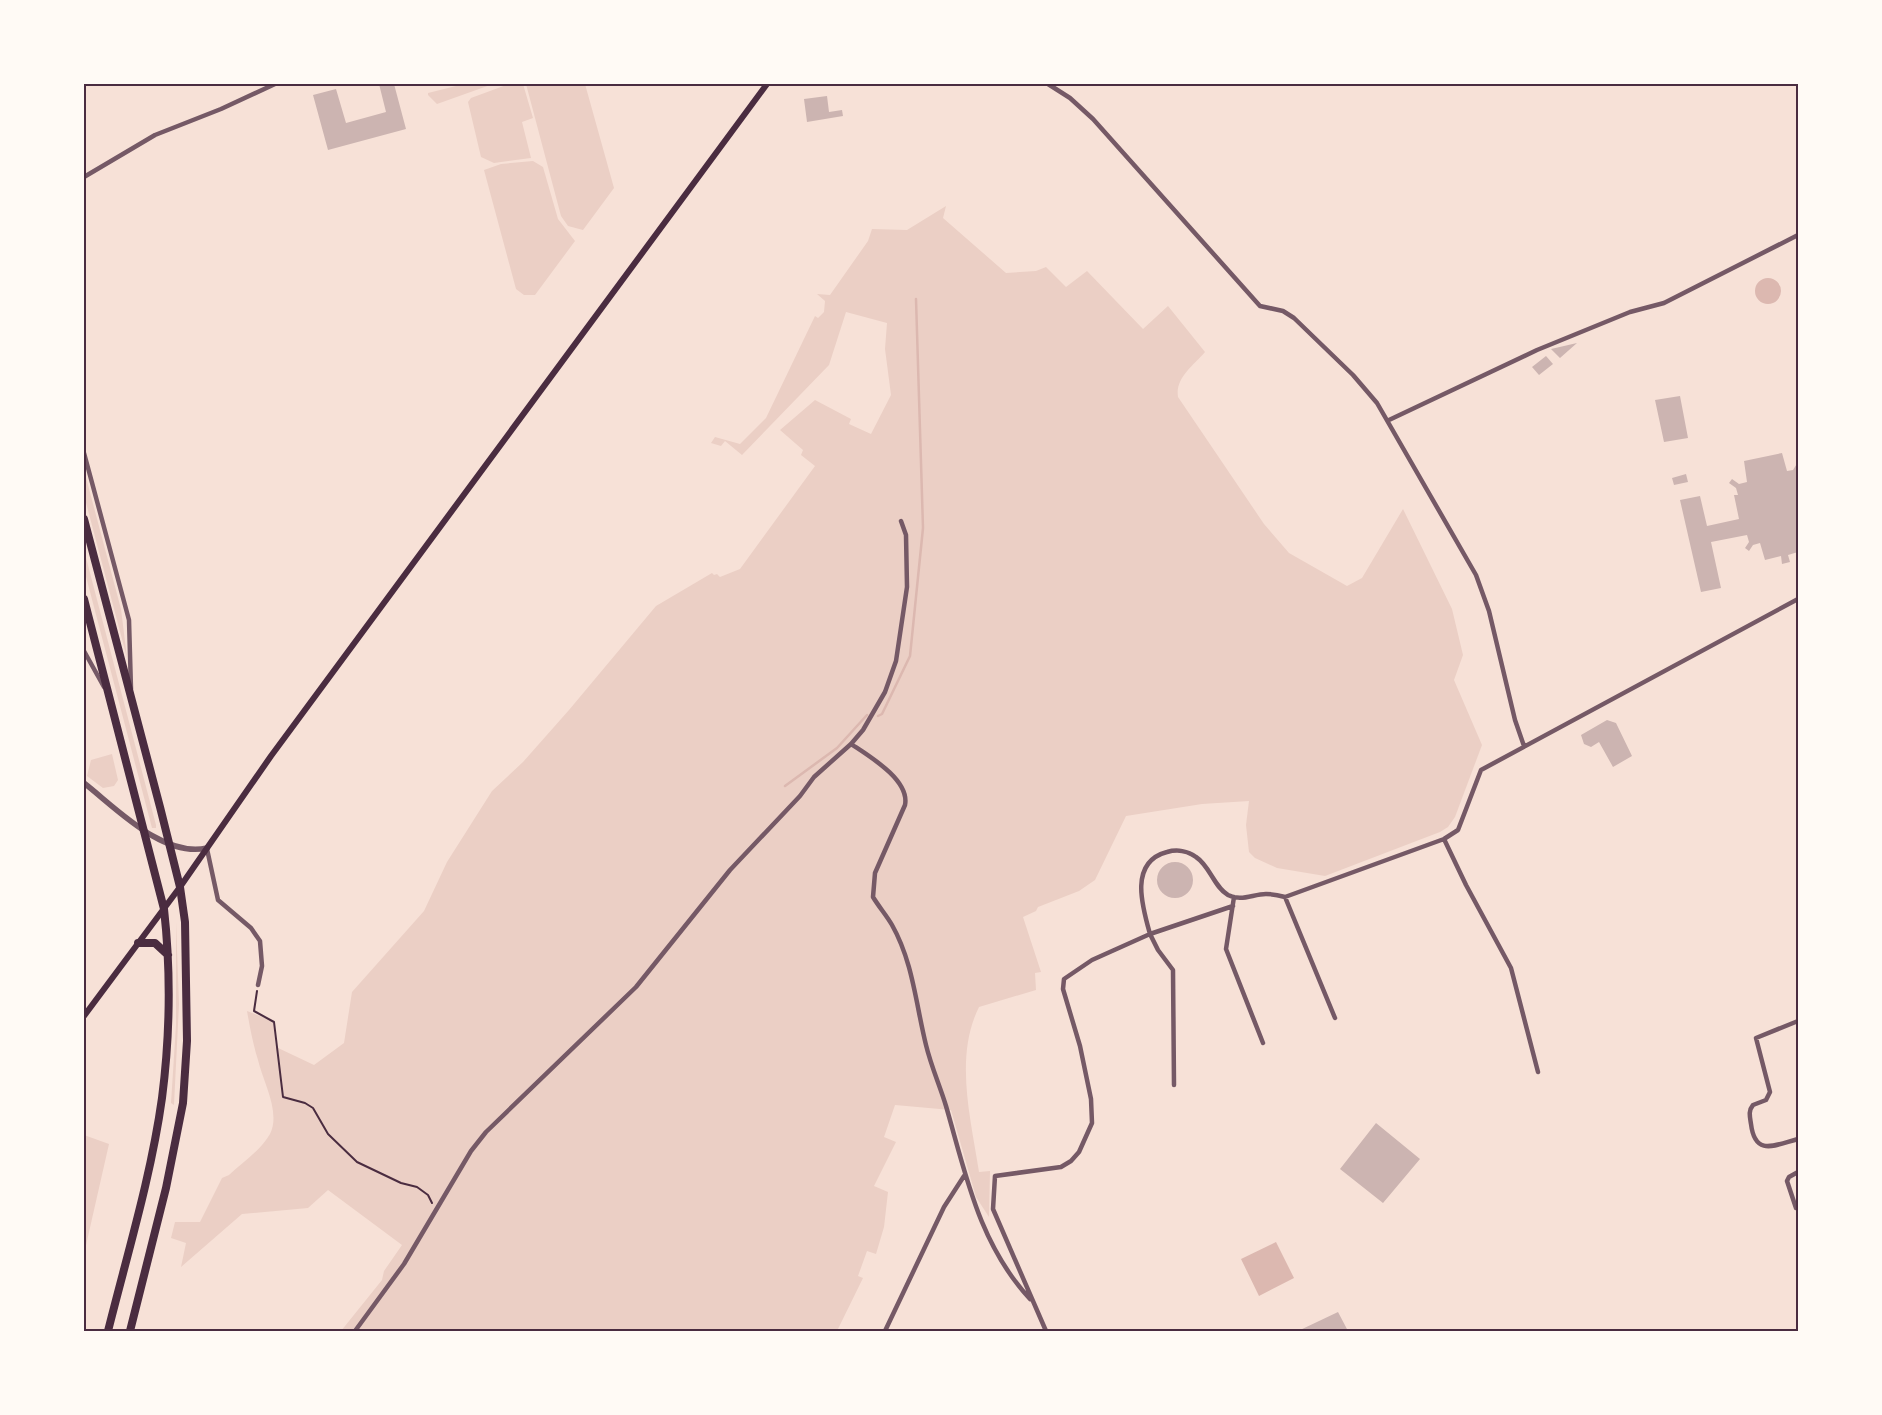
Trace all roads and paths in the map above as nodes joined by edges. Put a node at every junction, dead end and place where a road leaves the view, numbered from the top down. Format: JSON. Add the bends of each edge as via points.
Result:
{"nodes":[{"id":1,"x":275,"y":84,"type":"edge"},
{"id":2,"x":767,"y":84,"type":"edge"},
{"id":3,"x":1048,"y":84,"type":"edge"},
{"id":4,"x":84,"y":177,"type":"edge"},
{"id":5,"x":1798,"y":235,"type":"edge"},
{"id":6,"x":1388,"y":420,"type":"junction"},
{"id":7,"x":84,"y":453,"type":"edge"},
{"id":8,"x":84,"y":519,"type":"edge"},
{"id":9,"x":901,"y":522,"type":"dead end"},
{"id":10,"x":84,"y":599,"type":"edge"},
{"id":11,"x":1798,"y":599,"type":"edge"},
{"id":12,"x":84,"y":651,"type":"edge"},
{"id":13,"x":107,"y":692,"type":"junction"},
{"id":14,"x":131,"y":698,"type":"junction"},
{"id":15,"x":851,"y":744,"type":"junction"},
{"id":16,"x":1524,"y":746,"type":"junction"},
{"id":17,"x":84,"y":783,"type":"edge"},
{"id":18,"x":143,"y":829,"type":"junction"},
{"id":19,"x":1444,"y":839,"type":"junction"},
{"id":20,"x":170,"y":845,"type":"junction"},
{"id":21,"x":207,"y":848,"type":"junction"},
{"id":22,"x":180,"y":887,"type":"junction"},
{"id":23,"x":1234,"y":897,"type":"junction"},
{"id":24,"x":1285,"y":897,"type":"junction"},
{"id":25,"x":1233,"y":906,"type":"junction"},
{"id":26,"x":164,"y":909,"type":"junction"},
{"id":27,"x":1150,"y":934,"type":"junction"},
{"id":28,"x":138,"y":943,"type":"junction"},
{"id":29,"x":168,"y":954,"type":"junction"},
{"id":30,"x":258,"y":985,"type":"joint"},
{"id":31,"x":84,"y":1016,"type":"edge"},
{"id":32,"x":1335,"y":1018,"type":"dead end"},
{"id":33,"x":1798,"y":1021,"type":"edge"},
{"id":34,"x":1263,"y":1043,"type":"dead end"},
{"id":35,"x":1538,"y":1072,"type":"dead end"},
{"id":36,"x":1174,"y":1085,"type":"dead end"},
{"id":37,"x":1798,"y":1139,"type":"edge"},
{"id":38,"x":1798,"y":1172,"type":"edge"},
{"id":39,"x":964,"y":1176,"type":"junction"},
{"id":40,"x":1796,"y":1208,"type":"dead end"},
{"id":41,"x":437,"y":1209,"type":"junction"},
{"id":42,"x":1032,"y":1301,"type":"junction"},
{"id":43,"x":108,"y":1331,"type":"edge"},
{"id":44,"x":130,"y":1331,"type":"edge"},
{"id":45,"x":355,"y":1331,"type":"edge"},
{"id":46,"x":885,"y":1331,"type":"edge"},
{"id":47,"x":1046,"y":1331,"type":"edge"}],
"edges":[{"from":1,"to":4,"type":"street","via":[[155,135]]},
{"from":2,"to":21,"type":"main road","via":[[271,756]]},
{"from":3,"to":6,"type":"street","via":[[1093,119],[1260,306],[1283,311],[1294,318],[1361,384]]},
{"from":5,"to":6,"type":"street","via":[[1664,303],[1630,312],[1537,350]]},
{"from":6,"to":16,"type":"street","via":[[1476,575],[1489,611]]},
{"from":7,"to":14,"type":"street","via":[[129,620]]},
{"from":8,"to":14,"type":"highway"},
{"from":9,"to":15,"type":"street","via":[[906,535],[907,587],[896,661],[885,692]]},
{"from":10,"to":13,"type":"highway"},
{"from":11,"to":16,"type":"street"},
{"from":12,"to":13,"type":"street"},
{"from":13,"to":18,"type":"highway"},
{"from":14,"to":20,"type":"highway"},
{"from":15,"to":39,"type":"street","via":[[874,759],[898,781],[905,793],[905,805],[876,873],[873,897],[892,926],[908,965],[927,1052],[939,1082]]},
{"from":15,"to":41,"type":"street","via":[[814,777],[730,870],[636,987],[486,1132]]},
{"from":16,"to":19,"type":"street","via":[[1481,770],[1458,830]]},
{"from":17,"to":18,"type":"street"},
{"from":18,"to":20,"type":"street"},
{"from":18,"to":26,"type":"highway"},
{"from":19,"to":24,"type":"street"},
{"from":19,"to":35,"type":"street","via":[[1512,968]]},
{"from":20,"to":21,"type":"street","via":[[196,851]]},
{"from":20,"to":22,"type":"highway"},
{"from":21,"to":22,"type":"main road"},
{"from":21,"to":30,"type":"street","via":[[218,900],[251,928],[260,941],[262,957]]},
{"from":22,"to":26,"type":"main road"},
{"from":22,"to":44,"type":"highway","via":[[188,984],[183,1103],[166,1188]]},
{"from":23,"to":24,"type":"street","via":[[1264,894]]},
{"from":23,"to":25,"type":"street"},
{"from":23,"to":27,"type":"street","via":[[1223,891],[1194,855],[1180,851],[1160,854],[1152,858],[1142,873],[1142,893]]},
{"from":24,"to":32,"type":"street"},
{"from":25,"to":27,"type":"street"},
{"from":25,"to":34,"type":"street","via":[[1226,949]]},
{"from":26,"to":28,"type":"main road"},
{"from":26,"to":29,"type":"highway"},
{"from":27,"to":36,"type":"street","via":[[1173,970]]},
{"from":27,"to":42,"type":"street","via":[[1092,960],[1064,979],[1063,989],[1080,1046],[1093,1114],[1079,1152],[1061,1167],[995,1176],[993,1209]]},
{"from":28,"to":29,"type":"highway","via":[[155,943]]},
{"from":28,"to":31,"type":"main road"},
{"from":29,"to":43,"type":"highway","via":[[162,1099]]},
{"from":30,"to":41,"type":"path","via":[[254,1011],[274,1022],[283,1097],[313,1108],[328,1134],[352,1158],[374,1172],[417,1187],[428,1195]]},
{"from":33,"to":37,"type":"street","via":[[1756,1038],[1770,1092],[1766,1100],[1750,1108],[1755,1141],[1763,1146]]},
{"from":38,"to":40,"type":"street","via":[[1787,1181]]},
{"from":39,"to":42,"type":"street","via":[[973,1204],[1003,1263]]},
{"from":39,"to":46,"type":"street","via":[[944,1207]]},
{"from":41,"to":45,"type":"street","via":[[404,1264]]},
{"from":42,"to":47,"type":"street"}]}
